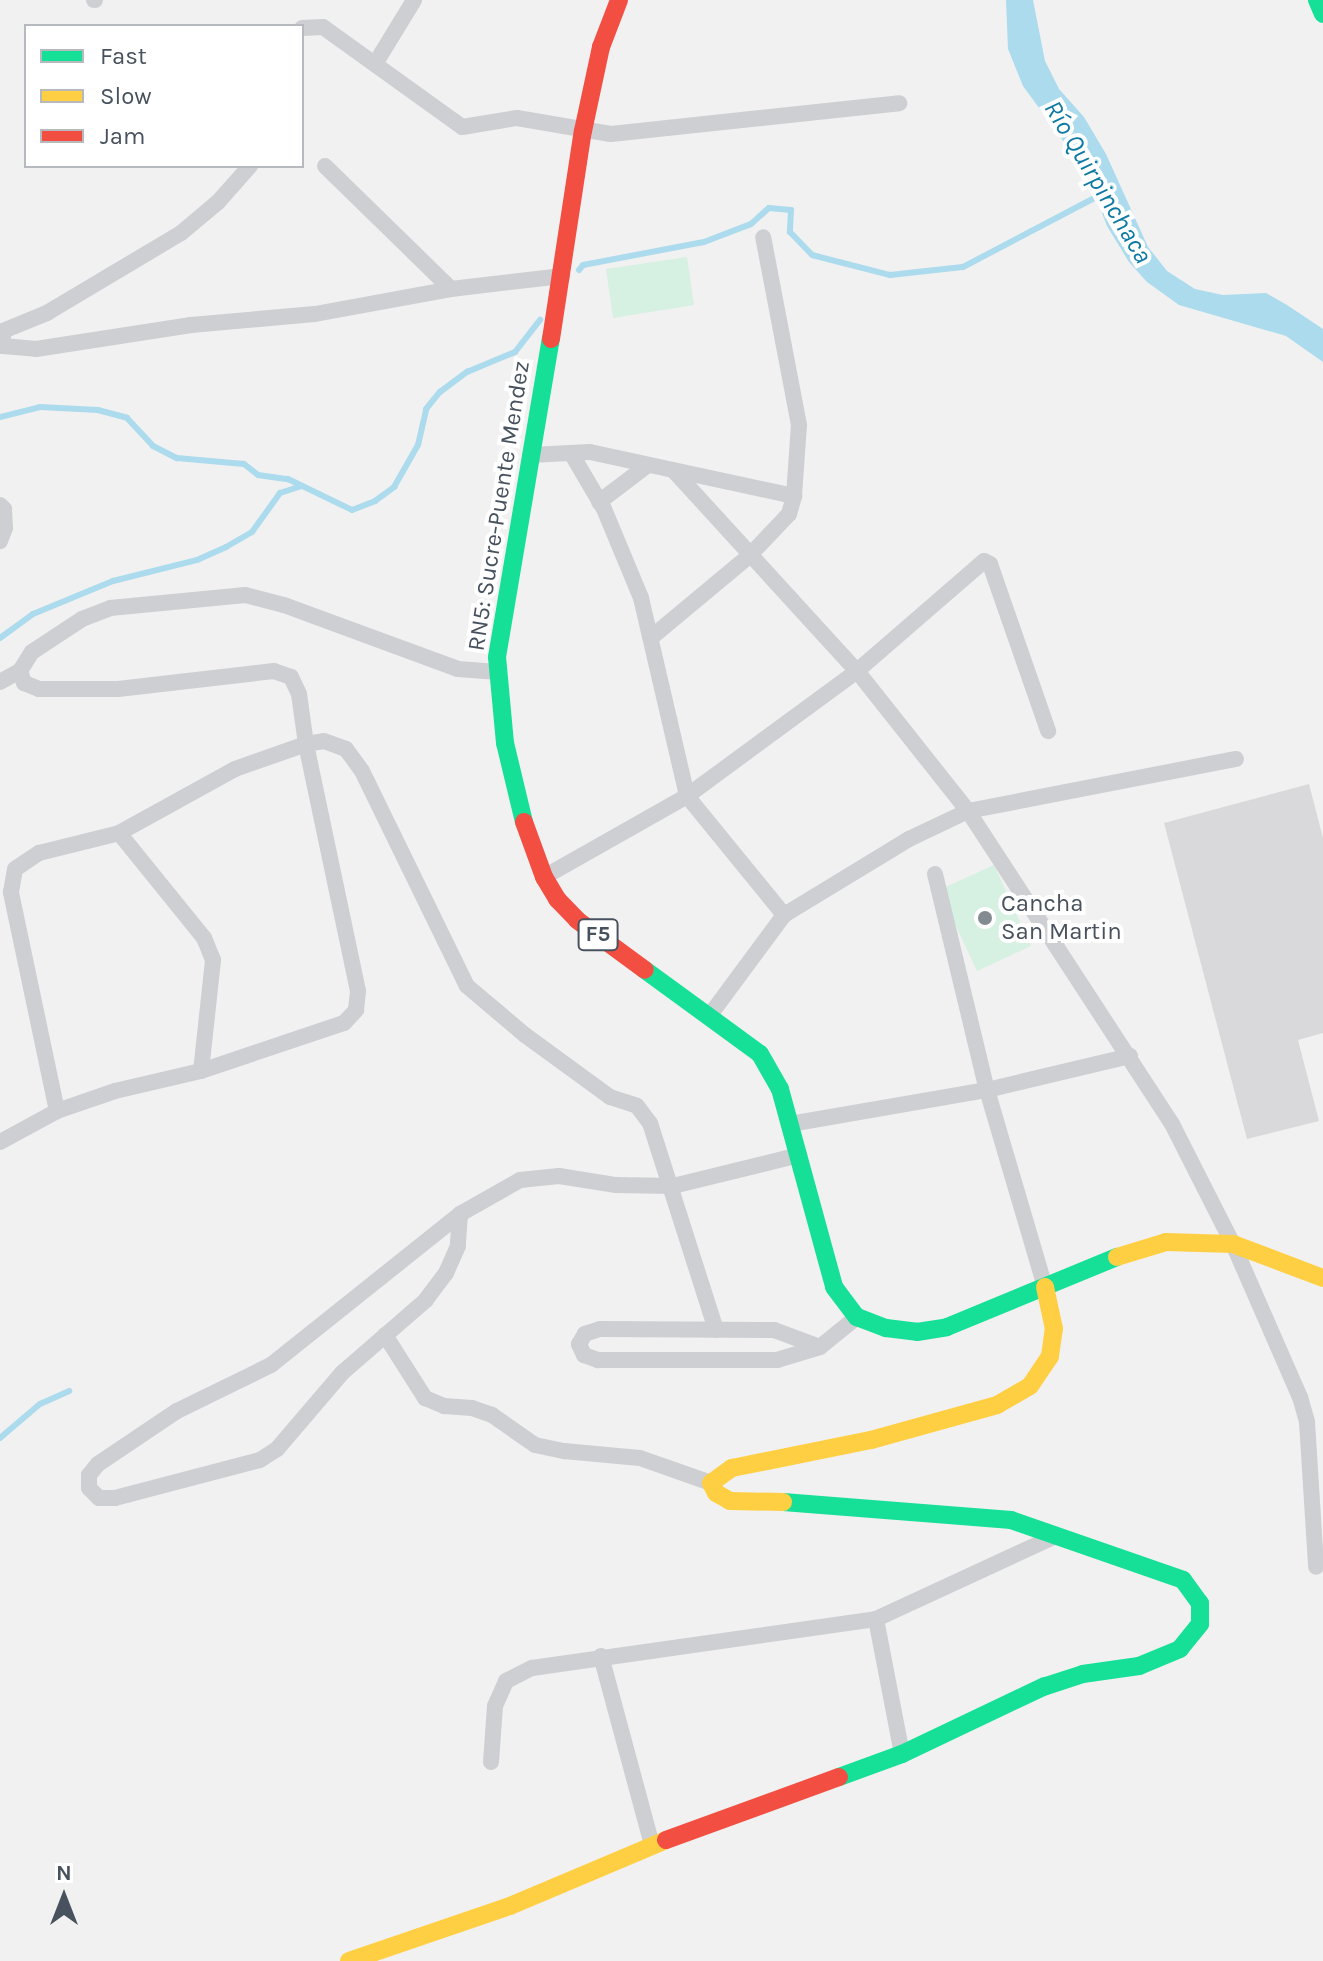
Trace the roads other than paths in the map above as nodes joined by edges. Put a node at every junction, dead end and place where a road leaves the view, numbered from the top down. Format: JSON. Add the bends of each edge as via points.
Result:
{"nodes":[{"id":1,"x":414,"y":0,"type":"edge"},
{"id":2,"x":619,"y":0,"type":"edge"},
{"id":3,"x":1317,"y":0,"type":"edge"},
{"id":4,"x":1323,"y":14,"type":"edge"},
{"id":5,"x":304,"y":28,"type":"edge"},
{"id":6,"x":375,"y":64,"type":"junction"},
{"id":7,"x":899,"y":103,"type":"dead end"},
{"id":8,"x":583,"y":131,"type":"junction"},
{"id":9,"x":325,"y":166,"type":"dead end"},
{"id":10,"x":248,"y":168,"type":"edge"},
{"id":11,"x":763,"y":237,"type":"dead end"},
{"id":12,"x":562,"y":276,"type":"junction"},
{"id":13,"x":451,"y":289,"type":"junction"},
{"id":14,"x":2,"y":347,"type":"edge"},
{"id":15,"x":571,"y":453,"type":"junction"},
{"id":16,"x":530,"y":455,"type":"junction"},
{"id":17,"x":648,"y":465,"type":"junction"},
{"id":18,"x":675,"y":472,"type":"junction"},
{"id":19,"x":794,"y":496,"type":"junction"},
{"id":20,"x":599,"y":502,"type":"junction"},
{"id":21,"x":0,"y":505,"type":"edge"},
{"id":22,"x":0,"y":541,"type":"edge"},
{"id":23,"x":749,"y":556,"type":"junction"},
{"id":24,"x":653,"y":636,"type":"junction"},
{"id":25,"x":20,"y":671,"type":"junction"},
{"id":26,"x":857,"y":671,"type":"junction"},
{"id":27,"x":498,"y":672,"type":"junction"},
{"id":28,"x":0,"y":682,"type":"edge"},
{"id":29,"x":1048,"y":731,"type":"dead end"},
{"id":30,"x":306,"y":744,"type":"junction"},
{"id":31,"x":1236,"y":759,"type":"dead end"},
{"id":32,"x":687,"y":796,"type":"junction"},
{"id":33,"x":968,"y":811,"type":"junction"},
{"id":34,"x":119,"y":833,"type":"junction"},
{"id":35,"x":935,"y":874,"type":"dead end"},
{"id":36,"x":544,"y":877,"type":"junction"},
{"id":37,"x":784,"y":915,"type":"junction"},
{"id":38,"x":710,"y":1015,"type":"junction"},
{"id":39,"x":1130,"y":1056,"type":"junction"},
{"id":40,"x":201,"y":1071,"type":"junction"},
{"id":41,"x":987,"y":1090,"type":"junction"},
{"id":42,"x":57,"y":1111,"type":"junction"},
{"id":43,"x":790,"y":1124,"type":"junction"},
{"id":44,"x":0,"y":1142,"type":"edge"},
{"id":45,"x":799,"y":1155,"type":"junction"},
{"id":46,"x":673,"y":1186,"type":"junction"},
{"id":47,"x":460,"y":1214,"type":"junction"},
{"id":48,"x":1233,"y":1244,"type":"junction"},
{"id":49,"x":1323,"y":1278,"type":"edge"},
{"id":50,"x":1045,"y":1287,"type":"junction"},
{"id":51,"x":857,"y":1317,"type":"junction"},
{"id":52,"x":716,"y":1330,"type":"junction"},
{"id":53,"x":385,"y":1335,"type":"junction"},
{"id":54,"x":820,"y":1347,"type":"junction"},
{"id":55,"x":711,"y":1483,"type":"junction"},
{"id":56,"x":1056,"y":1536,"type":"junction"},
{"id":57,"x":1316,"y":1567,"type":"dead end"},
{"id":58,"x":876,"y":1619,"type":"junction"},
{"id":59,"x":601,"y":1656,"type":"junction"},
{"id":60,"x":902,"y":1754,"type":"junction"},
{"id":61,"x":491,"y":1762,"type":"dead end"},
{"id":62,"x":652,"y":1845,"type":"junction"},
{"id":63,"x":349,"y":1961,"type":"edge"}],
"edges":[{"from":1,"to":6,"type":"street"},
{"from":2,"to":8,"type":"main road","name":"RN5: Sucre-Puente Mendez","number":"F5","via":[[601,47]]},
{"from":3,"to":4,"type":"main road"},
{"from":5,"to":6,"type":"street","via":[[323,27]]},
{"from":6,"to":8,"type":"street","via":[[462,127],[517,118]]},
{"from":7,"to":8,"type":"street","via":[[611,134]]},
{"from":8,"to":12,"type":"main road","name":"RN5: Sucre-Puente Mendez","number":"F5"},
{"from":9,"to":13,"type":"street"},
{"from":10,"to":14,"type":"street","via":[[181,233],[47,313],[3,331]]},
{"from":11,"to":19,"type":"street","via":[[799,425]]},
{"from":12,"to":13,"type":"street"},
{"from":12,"to":16,"type":"main road","name":"RN5: Sucre-Puente Mendez","number":"F5"},
{"from":13,"to":14,"type":"street","via":[[315,314],[191,325],[36,349]]},
{"from":15,"to":16,"type":"street"},
{"from":15,"to":17,"type":"street"},
{"from":15,"to":20,"type":"street"},
{"from":16,"to":27,"type":"main road","name":"RN5: Sucre-Puente Mendez","number":"F5","via":[[505,596]]},
{"from":17,"to":18,"type":"street"},
{"from":17,"to":20,"type":"street"},
{"from":18,"to":19,"type":"street"},
{"from":18,"to":23,"type":"street"},
{"from":19,"to":23,"type":"street","via":[[789,514]]},
{"from":20,"to":24,"type":"street"},
{"from":21,"to":22,"type":"street","via":[[5,528]]},
{"from":23,"to":24,"type":"street"},
{"from":23,"to":26,"type":"street"},
{"from":24,"to":32,"type":"street"},
{"from":25,"to":27,"type":"street","via":[[32,652],[82,619],[110,608],[245,595],[458,669]]},
{"from":25,"to":28,"type":"street"},
{"from":25,"to":30,"type":"street","via":[[24,683],[39,689],[118,689],[274,671],[291,677],[299,694]]},
{"from":26,"to":29,"type":"street","via":[[984,561],[990,564]]},
{"from":26,"to":32,"type":"street"},
{"from":26,"to":33,"type":"street"},
{"from":27,"to":36,"type":"main road","name":"RN5: Sucre-Puente Mendez","number":"F5","via":[[508,758],[534,858]]},
{"from":30,"to":34,"type":"street","via":[[235,769]]},
{"from":30,"to":40,"type":"street","via":[[358,991],[356,1010],[344,1023]]},
{"from":30,"to":46,"type":"street","via":[[324,741],[346,749],[362,771],[467,986],[610,1097],[637,1106],[650,1123]]},
{"from":31,"to":33,"type":"street"},
{"from":32,"to":36,"type":"street"},
{"from":32,"to":37,"type":"street"},
{"from":33,"to":37,"type":"street","via":[[909,839]]},
{"from":33,"to":39,"type":"street"},
{"from":34,"to":40,"type":"street","via":[[204,938],[213,960]]},
{"from":34,"to":42,"type":"street","via":[[39,853],[15,869],[11,892]]},
{"from":35,"to":41,"type":"street"},
{"from":36,"to":38,"type":"main road","name":"RN5: Sucre-Puente Mendez","number":"F5","via":[[577,920]]},
{"from":37,"to":38,"type":"street"},
{"from":38,"to":43,"type":"main road","name":"RN5: Sucre-Puente Mendez","number":"F5","via":[[760,1054],[780,1089]]},
{"from":39,"to":41,"type":"street"},
{"from":39,"to":48,"type":"street","via":[[1179,1137]]},
{"from":40,"to":42,"type":"street"},
{"from":41,"to":43,"type":"street"},
{"from":41,"to":50,"type":"street"},
{"from":42,"to":44,"type":"street"},
{"from":43,"to":45,"type":"main road","name":"RN5: Sucre-Puente Mendez","number":"F5"},
{"from":45,"to":46,"type":"street"},
{"from":45,"to":51,"type":"main road","name":"RN5: Sucre-Puente Mendez","number":"F5","via":[[834,1287]]},
{"from":46,"to":47,"type":"street","via":[[559,1176],[520,1180]]},
{"from":46,"to":52,"type":"street"},
{"from":47,"to":53,"type":"street","via":[[458,1246],[446,1273],[426,1300]]},
{"from":47,"to":53,"type":"street","via":[[271,1365],[177,1411],[98,1464],[89,1475],[89,1488],[99,1498],[115,1498],[260,1460],[277,1449],[334,1382]]},
{"from":48,"to":49,"type":"main road"},
{"from":48,"to":50,"type":"main road","via":[[1166,1242]]},
{"from":48,"to":57,"type":"street","via":[[1307,1422]]},
{"from":50,"to":51,"type":"main road","via":[[947,1327],[917,1332]]},
{"from":50,"to":55,"type":"main road","via":[[1054,1329],[1050,1356],[1030,1386],[997,1405],[871,1440],[732,1468]]},
{"from":51,"to":54,"type":"street"},
{"from":52,"to":54,"type":"street","via":[[774,1330]]},
{"from":52,"to":54,"type":"street","via":[[600,1329],[585,1334],[579,1344],[584,1355],[598,1360],[777,1360]]},
{"from":53,"to":55,"type":"street","via":[[425,1398],[492,1415],[535,1445],[640,1458]]},
{"from":55,"to":56,"type":"main road","via":[[730,1501],[1011,1520]]},
{"from":56,"to":58,"type":"street"},
{"from":56,"to":60,"type":"main road","via":[[1183,1580],[1200,1603],[1200,1624],[1180,1649],[1139,1666],[1045,1686]]},
{"from":58,"to":59,"type":"street"},
{"from":58,"to":60,"type":"street"},
{"from":59,"to":61,"type":"street","via":[[532,1668],[506,1681],[495,1706]]},
{"from":59,"to":62,"type":"street"},
{"from":60,"to":62,"type":"main road"},
{"from":62,"to":63,"type":"main road","via":[[510,1906]]}]}
